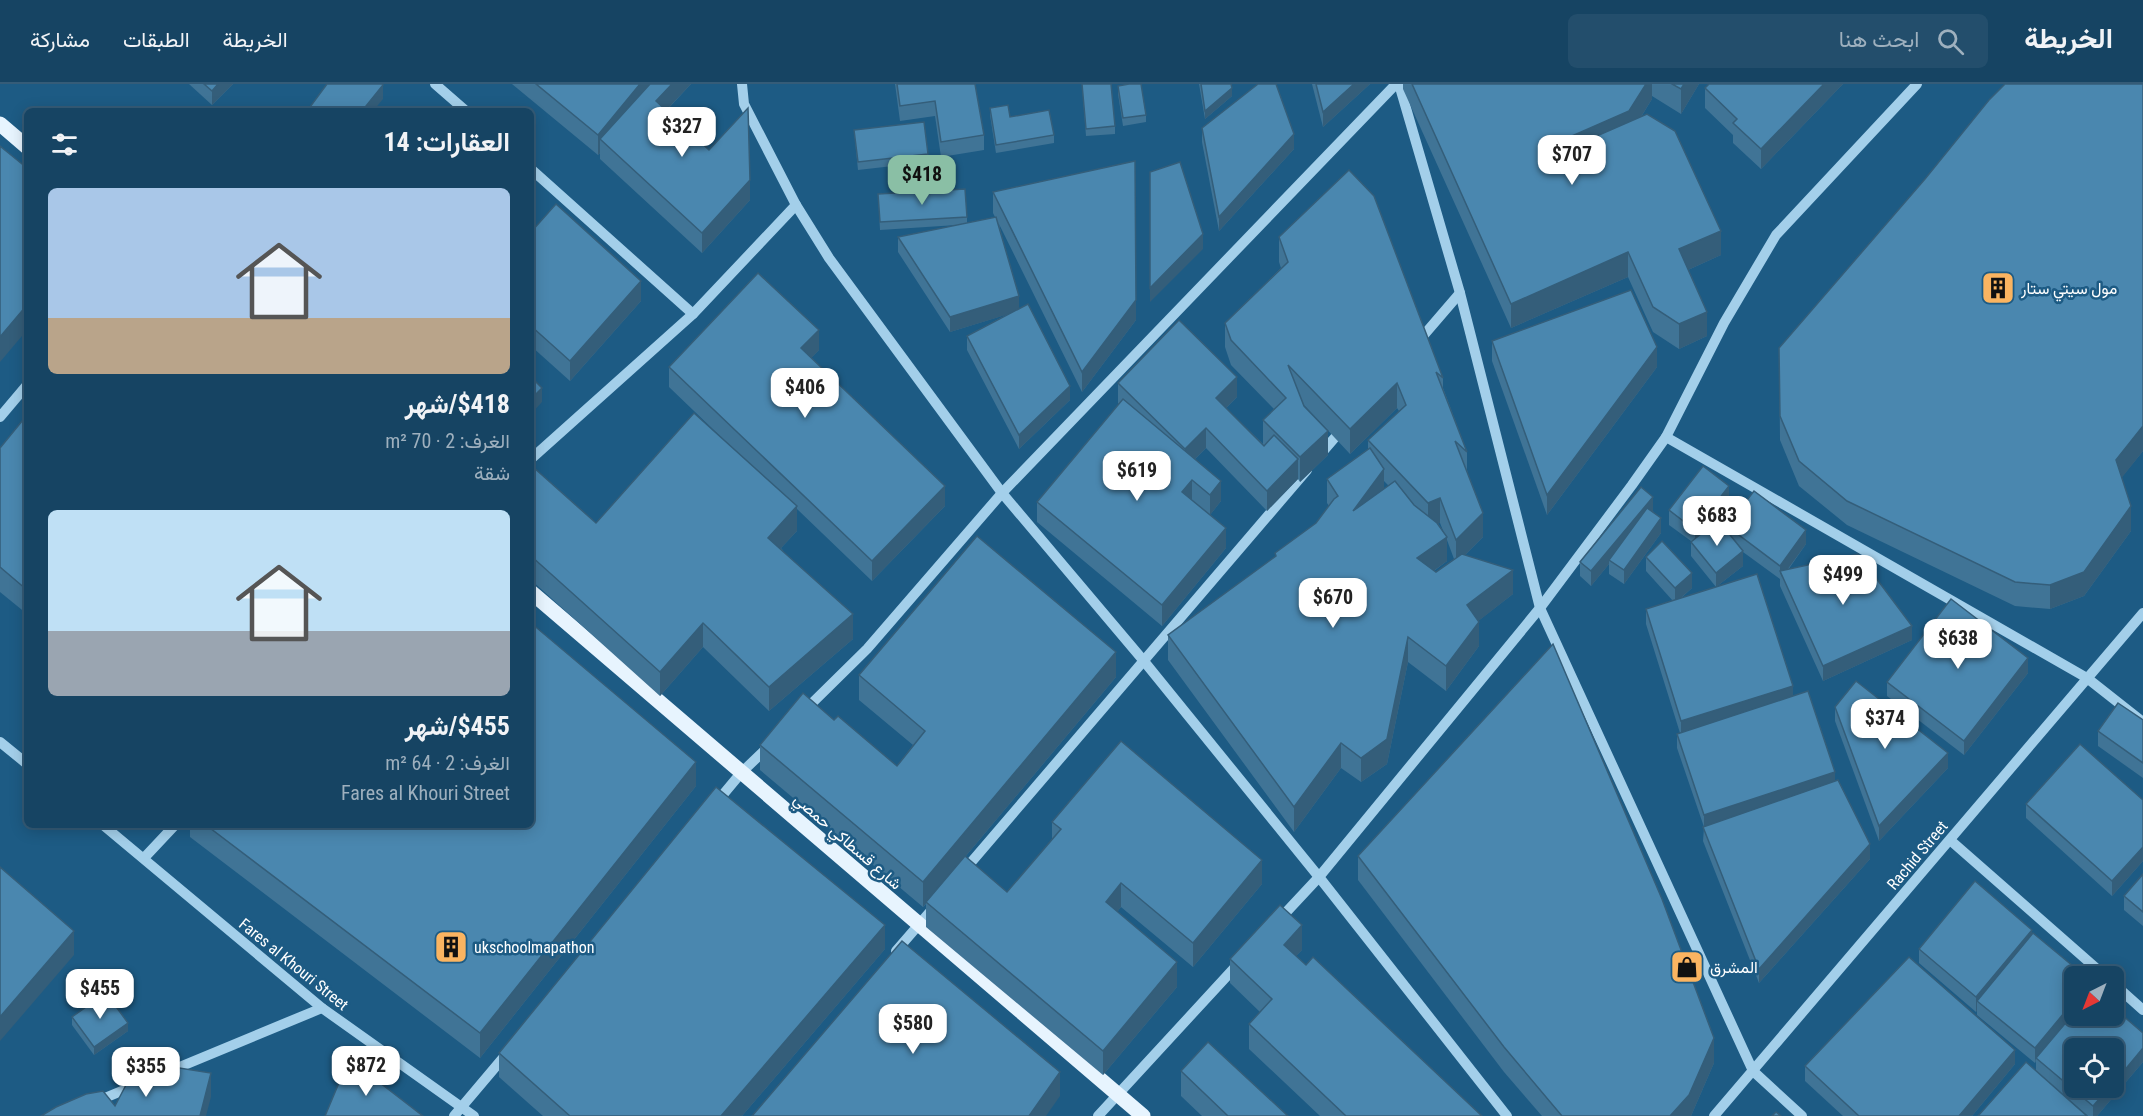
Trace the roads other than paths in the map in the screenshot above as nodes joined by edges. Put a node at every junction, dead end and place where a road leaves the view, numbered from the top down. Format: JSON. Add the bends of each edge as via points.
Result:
{"nodes":[{"id":1,"x":435,"y":84,"type":"edge"},
{"id":2,"x":742,"y":84,"type":"edge"},
{"id":3,"x":1398,"y":84,"type":"edge"},
{"id":4,"x":1917,"y":84,"type":"edge"},
{"id":5,"x":463,"y":108,"type":"edge"},
{"id":6,"x":0,"y":124,"type":"edge"},
{"id":7,"x":24,"y":144,"type":"edge"},
{"id":8,"x":534,"y":172,"type":"edge"},
{"id":9,"x":796,"y":206,"type":"junction"},
{"id":10,"x":1460,"y":293,"type":"junction"},
{"id":11,"x":693,"y":314,"type":"junction"},
{"id":12,"x":1406,"y":356,"type":"edge"},
{"id":13,"x":24,"y":389,"type":"edge"},
{"id":14,"x":0,"y":417,"type":"edge"},
{"id":15,"x":1352,"y":419,"type":"edge"},
{"id":16,"x":1666,"y":437,"type":"junction"},
{"id":17,"x":534,"y":456,"type":"edge"},
{"id":18,"x":1002,"y":493,"type":"junction"},
{"id":19,"x":534,"y":595,"type":"edge"},
{"id":20,"x":1540,"y":608,"type":"junction"},
{"id":21,"x":2143,"y":613,"type":"edge"},
{"id":22,"x":1143,"y":660,"type":"junction"},
{"id":23,"x":2087,"y":678,"type":"junction"},
{"id":24,"x":2143,"y":722,"type":"edge"},
{"id":25,"x":791,"y":724,"type":"edge"},
{"id":26,"x":775,"y":740,"type":"edge"},
{"id":27,"x":0,"y":742,"type":"edge"},
{"id":28,"x":24,"y":762,"type":"edge"},
{"id":29,"x":741,"y":773,"type":"junction"},
{"id":30,"x":711,"y":809,"type":"edge"},
{"id":31,"x":107,"y":828,"type":"edge"},
{"id":32,"x":172,"y":828,"type":"edge"},
{"id":33,"x":1950,"y":840,"type":"junction"},
{"id":34,"x":144,"y":858,"type":"junction"},
{"id":35,"x":1319,"y":877,"type":"junction"},
{"id":36,"x":957,"y":879,"type":"edge"},
{"id":37,"x":942,"y":898,"type":"edge"},
{"id":38,"x":918,"y":925,"type":"junction"},
{"id":39,"x":1271,"y":928,"type":"edge"},
{"id":40,"x":1246,"y":954,"type":"edge"},
{"id":41,"x":887,"y":962,"type":"edge"},
{"id":42,"x":2094,"y":966,"type":"edge"},
{"id":43,"x":2124,"y":993,"type":"edge"},
{"id":44,"x":322,"y":1008,"type":"junction"},
{"id":45,"x":2143,"y":1010,"type":"edge"},
{"id":46,"x":515,"y":1043,"type":"edge"},
{"id":47,"x":1753,"y":1071,"type":"junction"},
{"id":48,"x":1117,"y":1093,"type":"junction"},
{"id":49,"x":462,"y":1106,"type":"junction"},
{"id":50,"x":84,"y":1107,"type":"edge"},
{"id":51,"x":454,"y":1116,"type":"edge"},
{"id":52,"x":474,"y":1116,"type":"edge"},
{"id":53,"x":1098,"y":1116,"type":"edge"},
{"id":54,"x":1143,"y":1116,"type":"edge"},
{"id":55,"x":1507,"y":1116,"type":"edge"},
{"id":56,"x":1714,"y":1116,"type":"edge"},
{"id":57,"x":1802,"y":1116,"type":"edge"}],
"edges":[{"from":1,"to":5,"type":"street"},
{"from":2,"to":9,"type":"street","via":[[744,104]]},
{"from":3,"to":10,"type":"street"},
{"from":3,"to":18,"type":"street"},
{"from":4,"to":16,"type":"street","via":[[1776,235],[1724,323]]},
{"from":6,"to":7,"type":"main road"},
{"from":8,"to":11,"type":"street"},
{"from":9,"to":11,"type":"street"},
{"from":9,"to":18,"type":"street","via":[[829,258]]},
{"from":10,"to":12,"type":"street"},
{"from":10,"to":20,"type":"street"},
{"from":11,"to":17,"type":"street"},
{"from":13,"to":14,"type":"street"},
{"from":15,"to":22,"type":"street"},
{"from":16,"to":20,"type":"street"},
{"from":16,"to":23,"type":"street"},
{"from":18,"to":22,"type":"street"},
{"from":18,"to":25,"type":"street","via":[[867,649]]},
{"from":19,"to":29,"type":"main road","name":"شارع قسطاكي حمصي"},
{"from":20,"to":35,"type":"street"},
{"from":20,"to":47,"type":"street"},
{"from":21,"to":23,"type":"street","name":"Rachid Street"},
{"from":22,"to":35,"type":"street"},
{"from":22,"to":36,"type":"street"},
{"from":23,"to":24,"type":"street"},
{"from":23,"to":33,"type":"street","name":"Rachid Street"},
{"from":26,"to":29,"type":"street"},
{"from":27,"to":28,"type":"street"},
{"from":29,"to":30,"type":"street"},
{"from":29,"to":38,"type":"main road","name":"شارع قسطاكي حمصي"},
{"from":31,"to":34,"type":"street","name":"Fares al Khouri Street"},
{"from":32,"to":34,"type":"street"},
{"from":33,"to":42,"type":"street"},
{"from":33,"to":47,"type":"street","name":"Rachid Street"},
{"from":34,"to":44,"type":"street","name":"Fares al Khouri Street"},
{"from":35,"to":39,"type":"street"},
{"from":35,"to":55,"type":"street"},
{"from":37,"to":38,"type":"street"},
{"from":38,"to":41,"type":"street"},
{"from":38,"to":48,"type":"main road","name":"شارع قسطاكي حمصي"},
{"from":40,"to":48,"type":"street"},
{"from":43,"to":45,"type":"street"},
{"from":44,"to":49,"type":"street","name":"Fares al Khouri Street"},
{"from":44,"to":50,"type":"street"},
{"from":46,"to":49,"type":"street"},
{"from":47,"to":56,"type":"street","name":"Rachid Street"},
{"from":47,"to":57,"type":"street"},
{"from":48,"to":53,"type":"street"},
{"from":48,"to":54,"type":"main road","name":"شارع قسطاكي حمصي"},
{"from":49,"to":51,"type":"street"},
{"from":49,"to":52,"type":"street","name":"Fares al Khouri Street"}]}
